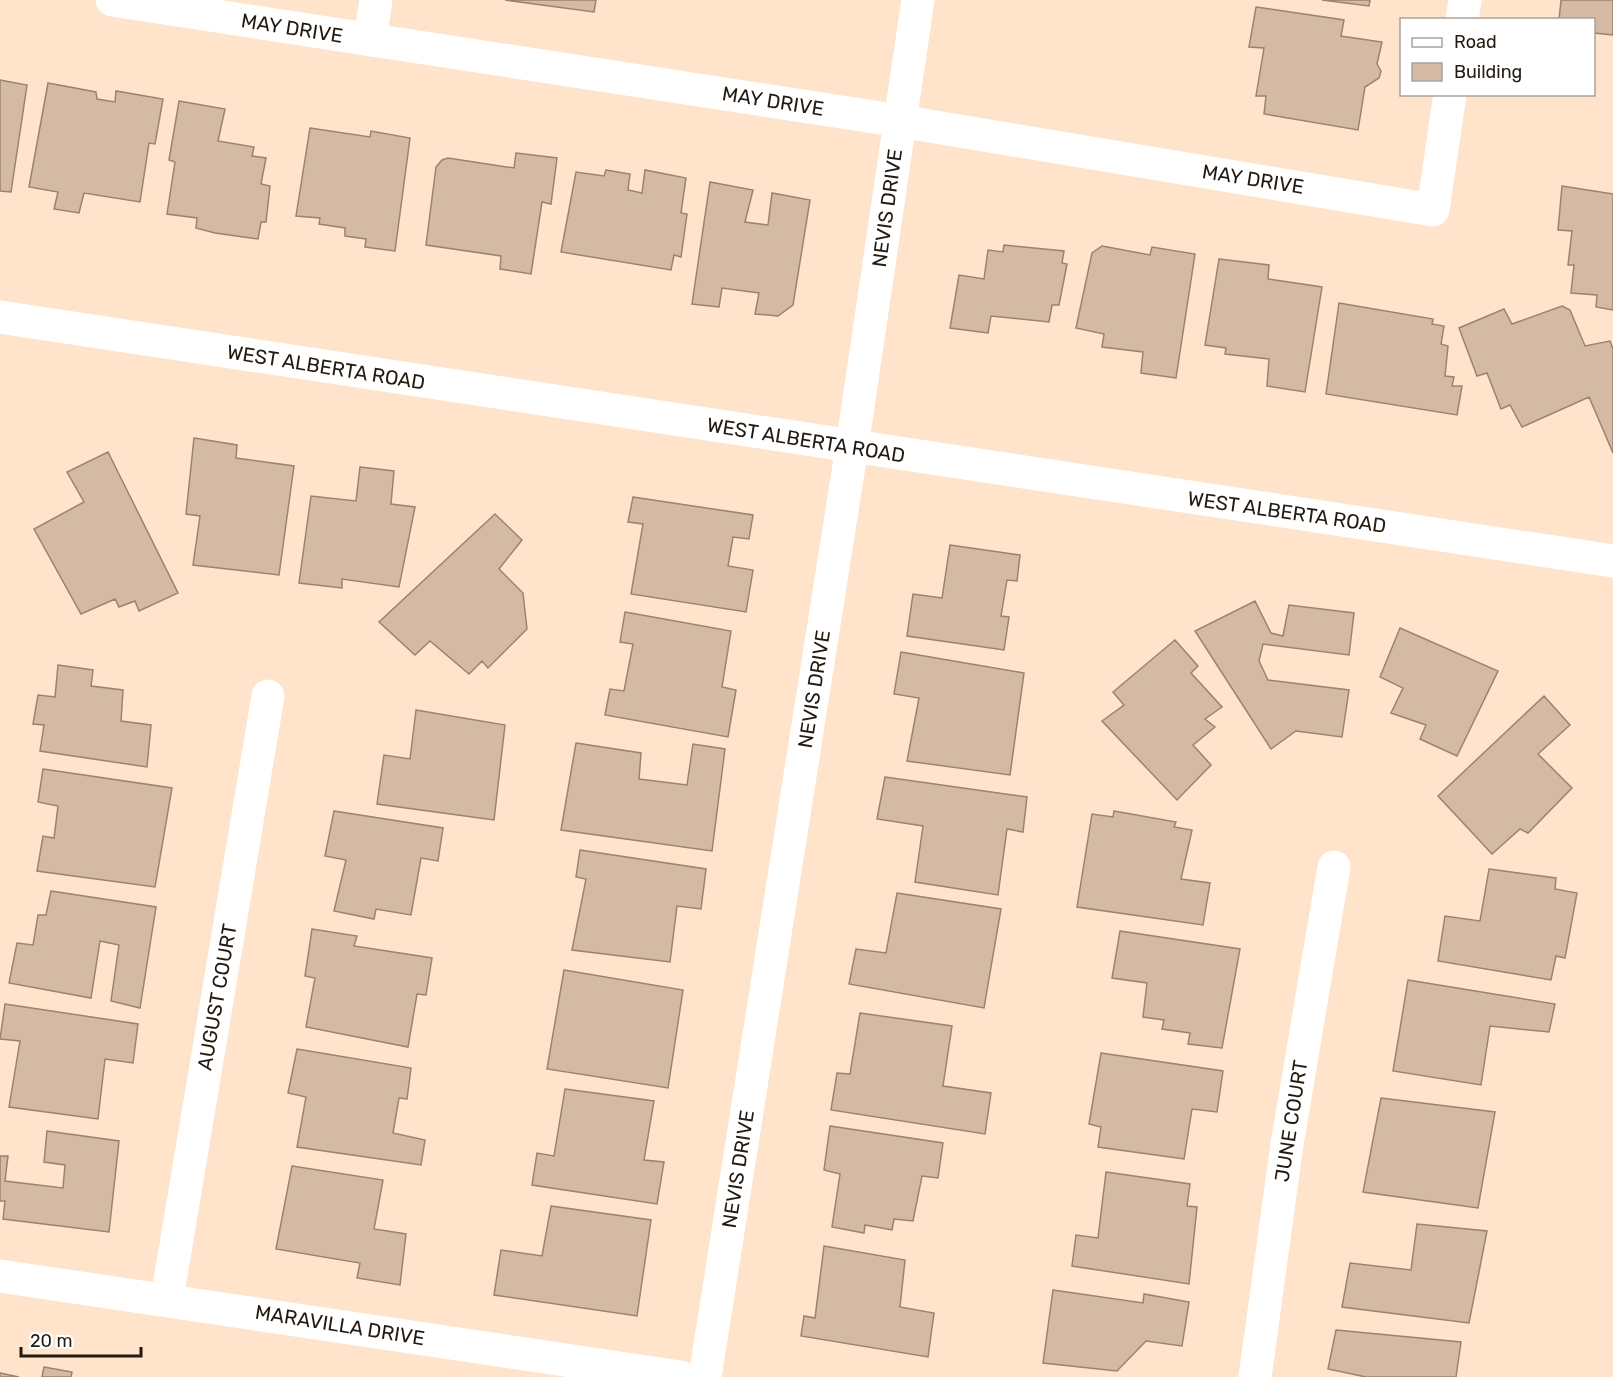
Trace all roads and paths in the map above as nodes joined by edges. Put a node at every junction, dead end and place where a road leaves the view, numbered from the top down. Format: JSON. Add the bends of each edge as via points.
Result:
{"nodes":[{"id":1,"x":112,"y":0,"type":"edge"},
{"id":2,"x":376,"y":0,"type":"edge"},
{"id":3,"x":918,"y":0,"type":"edge"},
{"id":4,"x":1465,"y":0,"type":"edge"},
{"id":5,"x":1462,"y":18,"type":"edge"},
{"id":6,"x":370,"y":40,"type":"junction"},
{"id":7,"x":1450,"y":96,"type":"edge"},
{"id":8,"x":900,"y":121,"type":"junction"},
{"id":9,"x":0,"y":317,"type":"edge"},
{"id":10,"x":852,"y":447,"type":"junction"},
{"id":11,"x":1613,"y":561,"type":"edge"},
{"id":12,"x":268,"y":696,"type":"dead end"},
{"id":13,"x":1334,"y":867,"type":"dead end"},
{"id":14,"x":0,"y":1276,"type":"edge"},
{"id":15,"x":167,"y":1299,"type":"junction"},
{"id":16,"x":680,"y":1377,"type":"edge"},
{"id":17,"x":705,"y":1377,"type":"edge"},
{"id":18,"x":1255,"y":1377,"type":"edge"}],
"edges":[{"from":1,"to":6,"type":"street","name":"MAY DRIVE"},
{"from":2,"to":6,"type":"street"},
{"from":3,"to":8,"type":"street","name":"NEVIS DRIVE"},
{"from":4,"to":5,"type":"street"},
{"from":6,"to":8,"type":"street","name":"MAY DRIVE"},
{"from":7,"to":8,"type":"street","name":"MAY DRIVE","via":[[1433,210]]},
{"from":8,"to":10,"type":"street","name":"NEVIS DRIVE"},
{"from":9,"to":10,"type":"street","name":"WEST ALBERTA ROAD"},
{"from":10,"to":11,"type":"street","name":"WEST ALBERTA ROAD"},
{"from":10,"to":17,"type":"street","name":"NEVIS DRIVE"},
{"from":12,"to":15,"type":"street","name":"AUGUST COURT"},
{"from":13,"to":18,"type":"street","name":"JUNE COURT","via":[[1287,1144]]},
{"from":14,"to":15,"type":"street","name":"MARAVILLA DRIVE"},
{"from":15,"to":16,"type":"street","name":"MARAVILLA DRIVE"}]}
